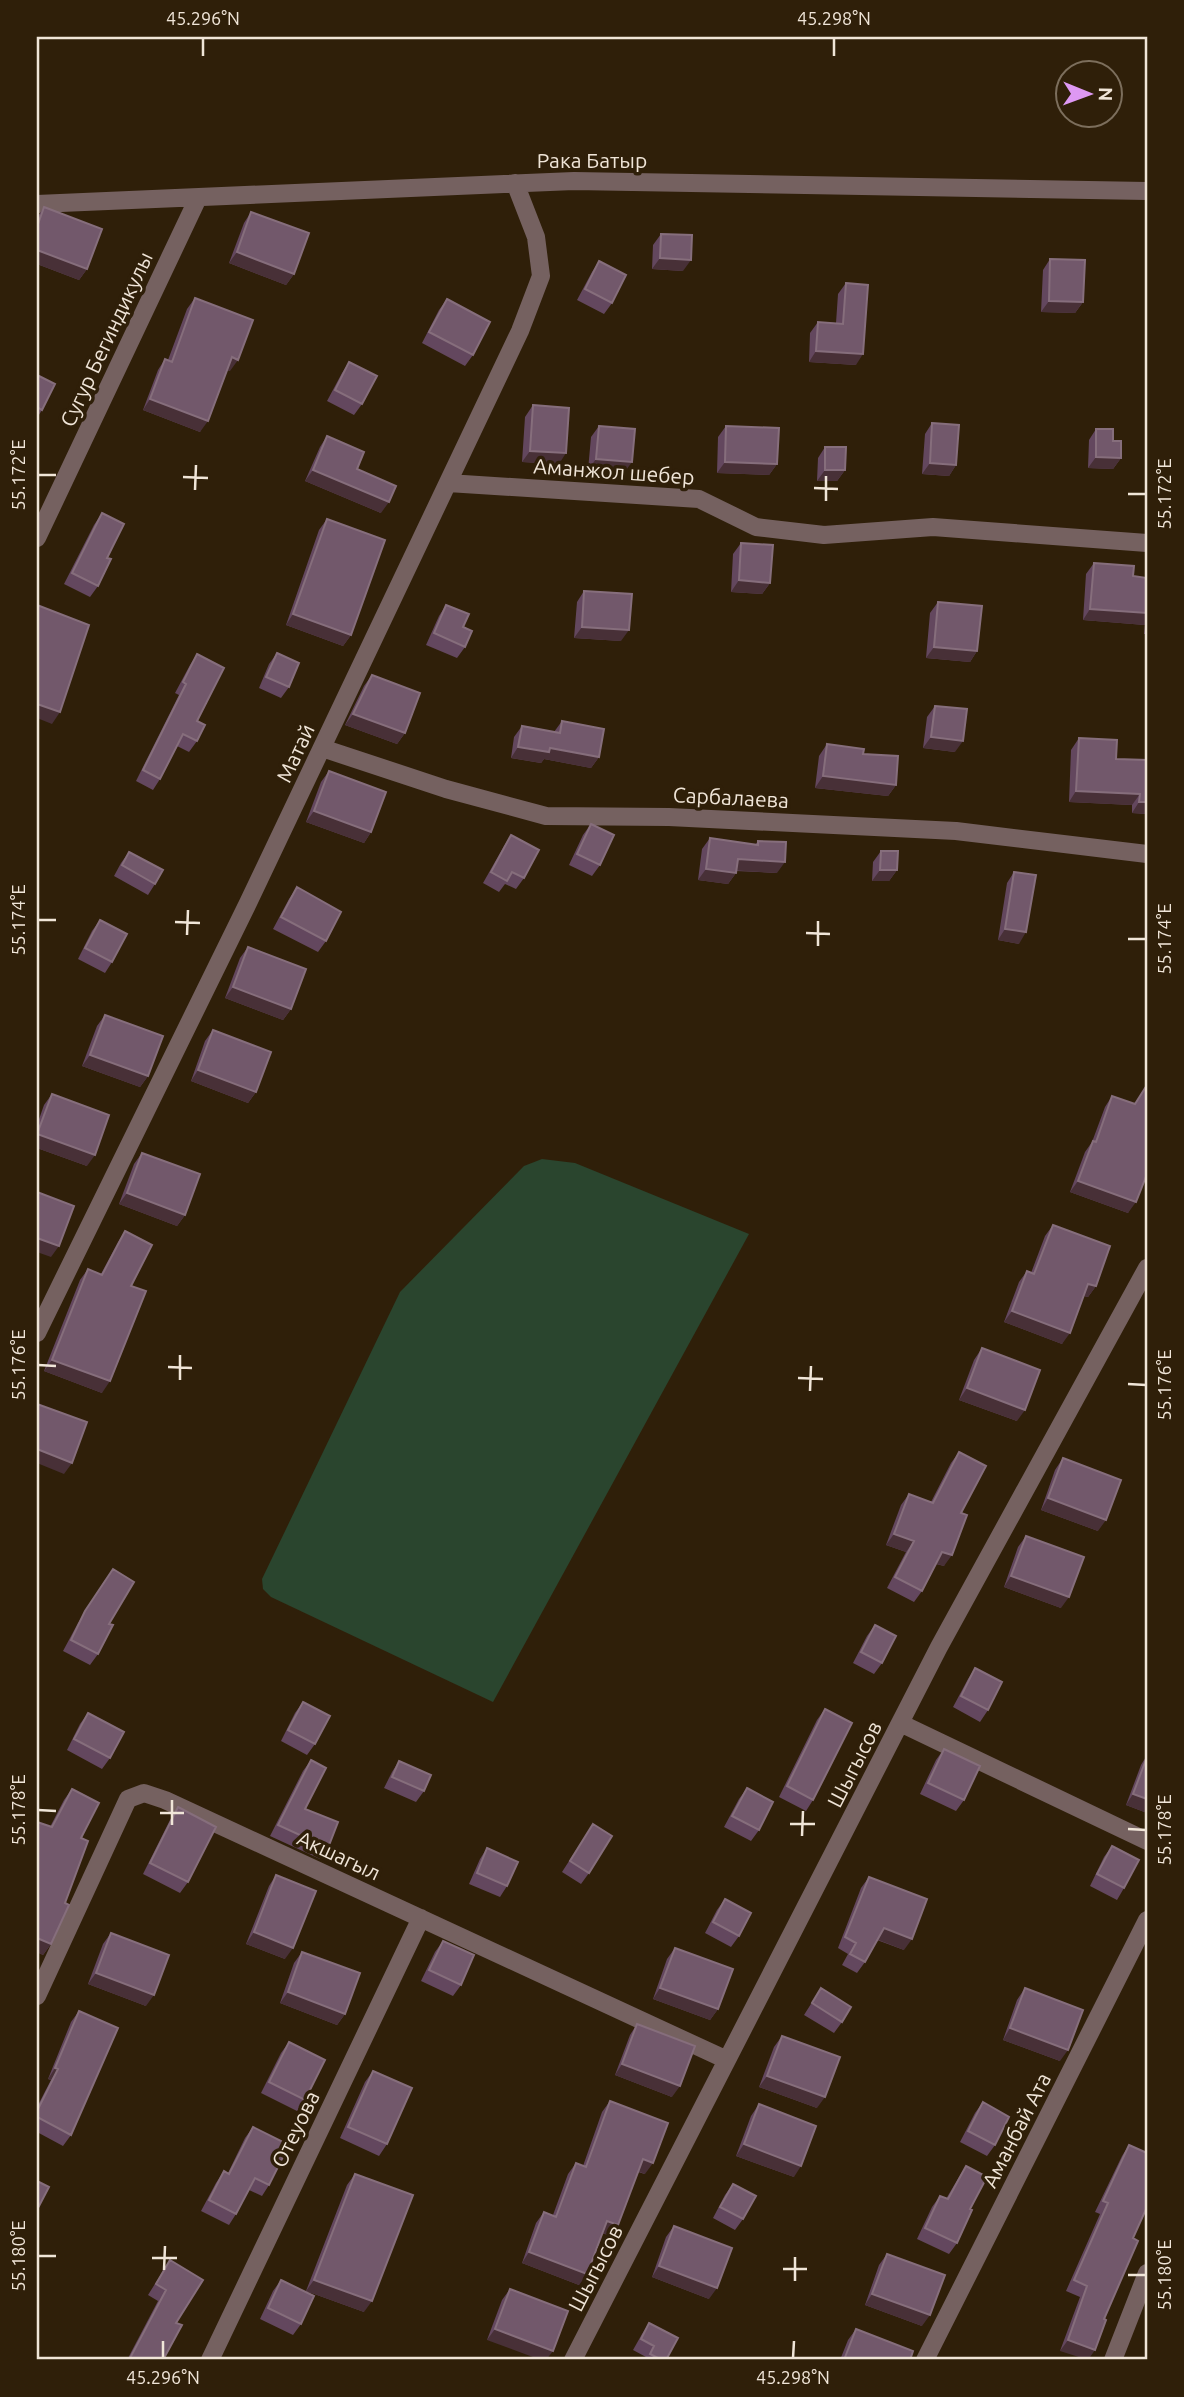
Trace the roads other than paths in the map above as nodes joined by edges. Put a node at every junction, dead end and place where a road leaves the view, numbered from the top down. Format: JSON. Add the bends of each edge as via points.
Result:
{"nodes":[{"id":1,"x":515,"y":183,"type":"junction"},
{"id":2,"x":1147,"y":191,"type":"edge"},
{"id":3,"x":198,"y":198,"type":"junction"},
{"id":4,"x":37,"y":204,"type":"edge"},
{"id":5,"x":448,"y":483,"type":"junction"},
{"id":6,"x":37,"y":538,"type":"edge"},
{"id":7,"x":1147,"y":543,"type":"edge"},
{"id":8,"x":322,"y":748,"type":"junction"},
{"id":9,"x":1147,"y":854,"type":"edge"},
{"id":10,"x":1147,"y":1268,"type":"edge"},
{"id":11,"x":37,"y":1333,"type":"edge"},
{"id":12,"x":900,"y":1723,"type":"junction"},
{"id":13,"x":1147,"y":1841,"type":"edge"},
{"id":14,"x":421,"y":1918,"type":"junction"},
{"id":15,"x":1147,"y":1920,"type":"edge"},
{"id":16,"x":37,"y":1996,"type":"edge"},
{"id":17,"x":727,"y":2060,"type":"junction"},
{"id":18,"x":1147,"y":2273,"type":"edge"},
{"id":19,"x":209,"y":2360,"type":"edge"},
{"id":20,"x":573,"y":2360,"type":"edge"},
{"id":21,"x":925,"y":2360,"type":"edge"},
{"id":22,"x":1113,"y":2360,"type":"edge"}],
"edges":[{"from":1,"to":2,"type":"street","name":"Рака Батыр"},
{"from":1,"to":3,"type":"street","name":"Рака Батыр"},
{"from":1,"to":5,"type":"street","name":"Матай","via":[[536,237],[541,276]]},
{"from":3,"to":4,"type":"street","name":"Рака Батыр"},
{"from":3,"to":6,"type":"street","name":"Сугур Бегиндикулы"},
{"from":5,"to":7,"type":"street","name":"Аманжол шебер","via":[[699,499],[756,527],[824,535],[933,527]]},
{"from":5,"to":8,"type":"street","name":"Матай"},
{"from":8,"to":9,"type":"street","name":"Сарбалаева","via":[[547,817],[670,817],[956,831]]},
{"from":8,"to":11,"type":"street","name":"Матай"},
{"from":10,"to":12,"type":"street","name":"Шыгысов"},
{"from":12,"to":13,"type":"street"},
{"from":12,"to":17,"type":"street","name":"Шыгысов"},
{"from":14,"to":16,"type":"street","name":"Акшагыл","via":[[144,1793],[128,1799]]},
{"from":14,"to":17,"type":"street","name":"Акшагыл"},
{"from":14,"to":19,"type":"street","name":"Отеуова"},
{"from":15,"to":21,"type":"street","name":"Аманбай Ата"},
{"from":17,"to":20,"type":"street","name":"Шыгысов"},
{"from":18,"to":22,"type":"street"}]}
